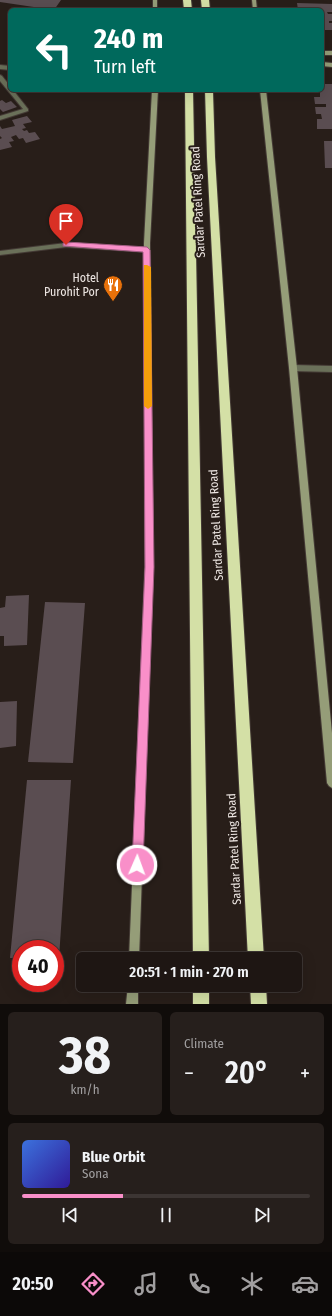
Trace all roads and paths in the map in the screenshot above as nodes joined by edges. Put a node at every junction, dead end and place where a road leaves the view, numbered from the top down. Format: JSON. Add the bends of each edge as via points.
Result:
{"nodes":[{"id":1,"x":0,"y":77,"type":"edge"},
{"id":2,"x":8,"y":87,"type":"edge"},
{"id":3,"x":12,"y":92,"type":"edge"},
{"id":4,"x":155,"y":92,"type":"edge"},
{"id":5,"x":189,"y":92,"type":"edge"},
{"id":6,"x":209,"y":92,"type":"edge"},
{"id":7,"x":263,"y":92,"type":"edge"},
{"id":8,"x":0,"y":118,"type":"edge"},
{"id":9,"x":147,"y":250,"type":"junction"},
{"id":10,"x":0,"y":253,"type":"edge"},
{"id":11,"x":293,"y":368,"type":"junction"},
{"id":12,"x":332,"y":369,"type":"edge"},
{"id":13,"x":332,"y":779,"type":"edge"},
{"id":14,"x":332,"y":783,"type":"edge"},
{"id":15,"x":134,"y":952,"type":"edge"},
{"id":16,"x":201,"y":952,"type":"edge"},
{"id":17,"x":256,"y":952,"type":"edge"},
{"id":18,"x":133,"y":992,"type":"edge"},
{"id":19,"x":201,"y":992,"type":"edge"},
{"id":20,"x":258,"y":992,"type":"edge"},
{"id":21,"x":132,"y":1004,"type":"edge"},
{"id":22,"x":201,"y":1004,"type":"edge"},
{"id":23,"x":259,"y":1004,"type":"edge"}],
"edges":[{"from":1,"to":2,"type":"street"},
{"from":3,"to":8,"type":"street","via":[[26,110]]},
{"from":4,"to":9,"type":"street"},
{"from":5,"to":16,"type":"highway","name":"Sardar Patel Ring Road"},
{"from":6,"to":17,"type":"highway","name":"Sardar Patel Ring Road","via":[[211,165]]},
{"from":7,"to":11,"type":"street"},
{"from":9,"to":10,"type":"street","via":[[66,245]]},
{"from":9,"to":15,"type":"street","via":[[149,567]]},
{"from":11,"to":12,"type":"street"},
{"from":11,"to":13,"type":"street"},
{"from":13,"to":14,"type":"street"},
{"from":18,"to":21,"type":"street"},
{"from":19,"to":22,"type":"highway"},
{"from":20,"to":23,"type":"highway"}]}
